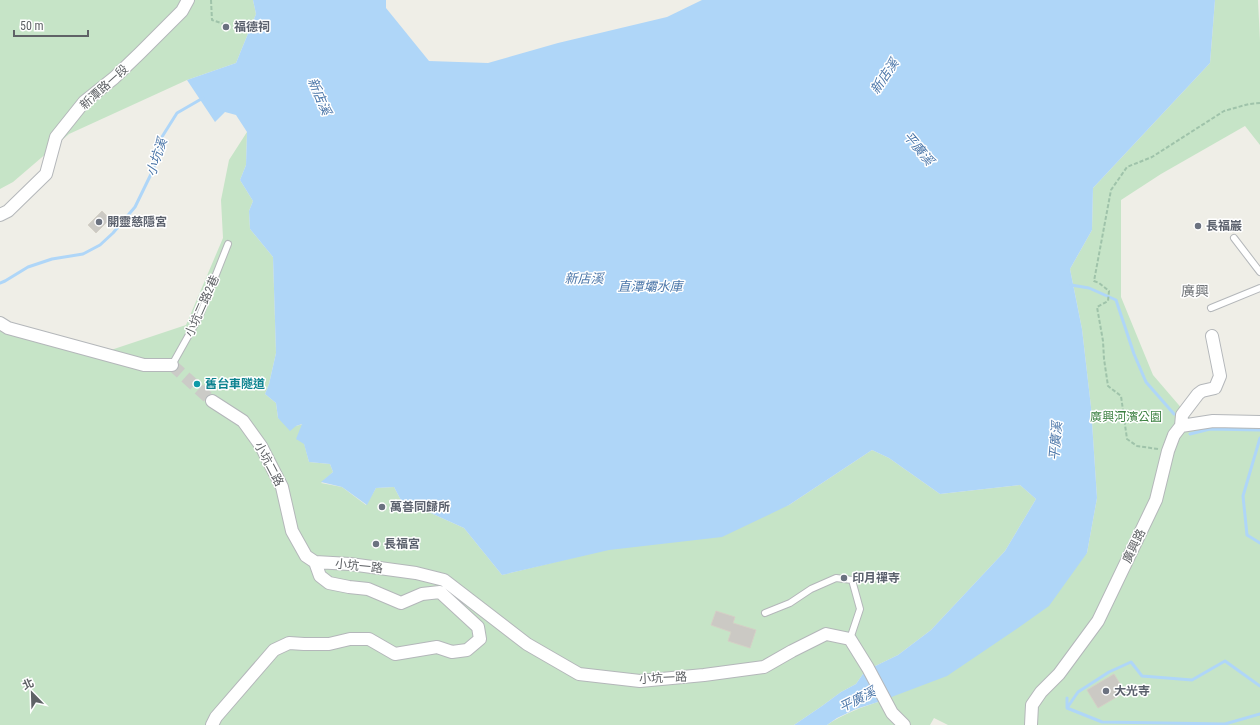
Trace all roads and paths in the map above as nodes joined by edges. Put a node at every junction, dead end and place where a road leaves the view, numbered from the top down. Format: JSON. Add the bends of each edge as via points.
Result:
{"nodes":[{"id":1,"x":188,"y":0,"type":"edge"},
{"id":2,"x":211,"y":0,"type":"edge"},
{"id":3,"x":224,"y":24,"type":"dead end"},
{"id":4,"x":1260,"y":103,"type":"edge"},
{"id":5,"x":0,"y":215,"type":"edge"},
{"id":6,"x":1234,"y":238,"type":"dead end"},
{"id":7,"x":228,"y":244,"type":"dead end"},
{"id":8,"x":1260,"y":272,"type":"edge"},
{"id":9,"x":1260,"y":288,"type":"edge"},
{"id":10,"x":1211,"y":308,"type":"dead end"},
{"id":11,"x":0,"y":323,"type":"edge"},
{"id":12,"x":1212,"y":336,"type":"dead end"},
{"id":13,"x":172,"y":365,"type":"joint"},
{"id":14,"x":212,"y":401,"type":"tunnel mouth"},
{"id":15,"x":1260,"y":422,"type":"edge"},
{"id":16,"x":1181,"y":426,"type":"junction"},
{"id":17,"x":1168,"y":451,"type":"junction"},
{"id":18,"x":315,"y":562,"type":"junction"},
{"id":19,"x":765,"y":613,"type":"dead end"},
{"id":20,"x":850,"y":639,"type":"junction"},
{"id":21,"x":212,"y":725,"type":"edge"},
{"id":22,"x":904,"y":725,"type":"edge"},
{"id":23,"x":1031,"y":725,"type":"edge"}],
"edges":[{"from":1,"to":5,"type":"street","name":"新潭路一段","via":[[182,11],[140,53],[84,102],[56,137],[46,174],[8,211]]},
{"from":2,"to":3,"type":"path","via":[[212,20]]},
{"from":4,"to":17,"type":"path","via":[[1224,111],[1152,157],[1127,167],[1112,190],[1094,281],[1109,291],[1108,301],[1097,306],[1108,386],[1121,396],[1127,439],[1137,446]]},
{"from":6,"to":8,"type":"lane"},
{"from":7,"to":13,"type":"lane","name":"小坑二路2巷","via":[[200,315]]},
{"from":9,"to":10,"type":"lane"},
{"from":11,"to":13,"type":"street","via":[[8,328],[144,365]]},
{"from":12,"to":16,"type":"street","name":"廣興路","via":[[1220,376],[1215,388],[1198,394],[1182,415]]},
{"from":14,"to":18,"type":"street","name":"小坑二路","via":[[243,421],[261,446],[282,487],[292,531],[306,556]]},
{"from":15,"to":16,"type":"street","via":[[1213,421]]},
{"from":16,"to":17,"type":"street","name":"廣興路","via":[[1174,435]]},
{"from":17,"to":23,"type":"street","name":"廣興路","via":[[1156,500],[1098,621],[1059,674],[1041,692],[1032,706]]},
{"from":18,"to":20,"type":"street","name":"小坑一路","via":[[416,573],[444,580],[527,644],[579,674],[640,680],[704,675],[764,667],[826,634]]},
{"from":18,"to":21,"type":"street","name":"小坑一路","via":[[320,576],[329,583],[368,589],[401,603],[422,594],[440,592],[478,627],[480,639],[467,650],[452,652],[437,647],[395,654],[369,639],[350,639],[329,644],[290,643],[274,650],[216,717]]},
{"from":19,"to":20,"type":"lane","via":[[790,603],[836,578],[852,580],[860,610]]},
{"from":20,"to":22,"type":"street","via":[[892,713]]}]}
